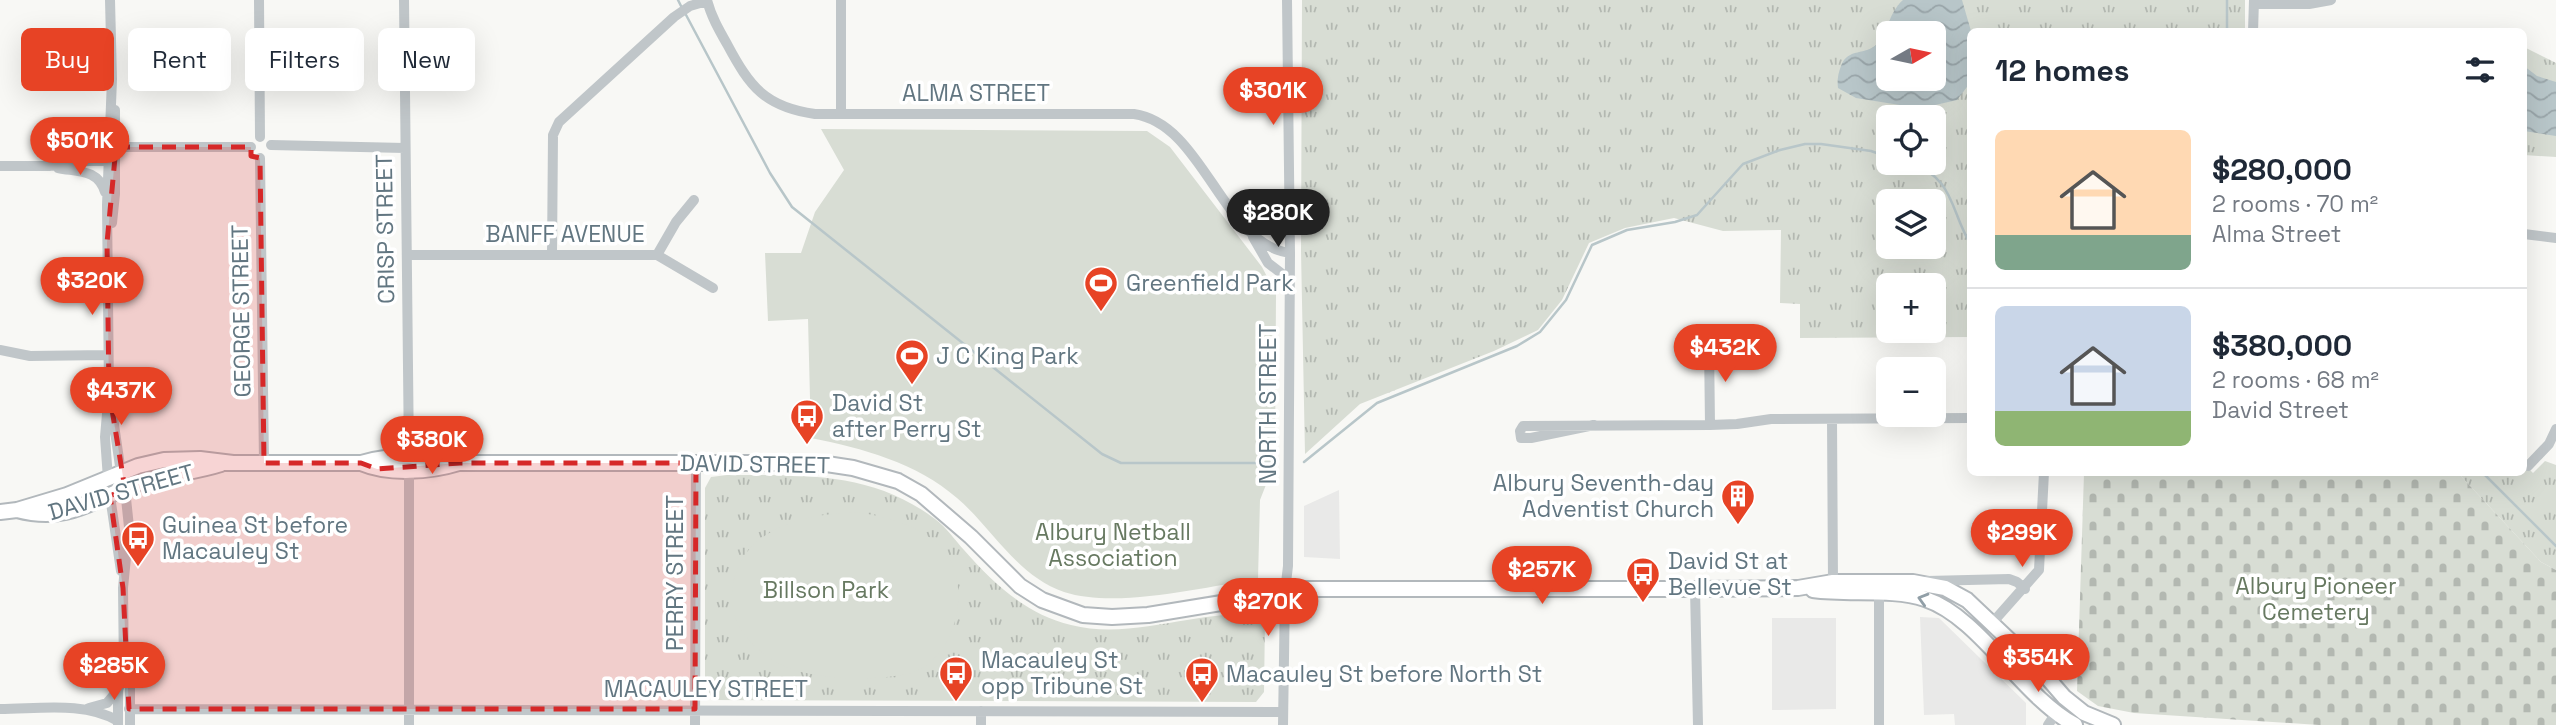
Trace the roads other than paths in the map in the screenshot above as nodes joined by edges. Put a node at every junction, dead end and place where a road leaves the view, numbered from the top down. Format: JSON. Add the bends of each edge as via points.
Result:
{"nodes":[{"id":1,"x":110,"y":0,"type":"edge"},
{"id":2,"x":259,"y":0,"type":"edge"},
{"id":3,"x":404,"y":0,"type":"edge"},
{"id":4,"x":841,"y":0,"type":"edge"},
{"id":5,"x":1287,"y":0,"type":"edge"},
{"id":6,"x":2331,"y":0,"type":"edge"},
{"id":7,"x":707,"y":1,"type":"edge"},
{"id":8,"x":2253,"y":2,"type":"edge"},
{"id":9,"x":110,"y":28,"type":"edge"},
{"id":10,"x":2253,"y":28,"type":"edge"},
{"id":11,"x":111,"y":91,"type":"edge"},
{"id":12,"x":112,"y":91,"type":"edge"},
{"id":13,"x":841,"y":114,"type":"junction"},
{"id":14,"x":260,"y":137,"type":"junction"},
{"id":15,"x":271,"y":145,"type":"junction"},
{"id":16,"x":251,"y":147,"type":"junction"},
{"id":17,"x":116,"y":148,"type":"junction"},
{"id":18,"x":405,"y":148,"type":"junction"},
{"id":19,"x":260,"y":158,"type":"junction"},
{"id":20,"x":108,"y":161,"type":"junction"},
{"id":21,"x":0,"y":166,"type":"edge"},
{"id":22,"x":49,"y":166,"type":"junction"},
{"id":23,"x":115,"y":185,"type":"junction"},
{"id":24,"x":694,"y":200,"type":"dead end"},
{"id":25,"x":107,"y":205,"type":"junction"},
{"id":26,"x":1250,"y":232,"type":"junction"},
{"id":27,"x":2527,"y":233,"type":"edge"},
{"id":28,"x":2556,"y":238,"type":"edge"},
{"id":29,"x":107,"y":243,"type":"junction"},
{"id":30,"x":1290,"y":253,"type":"junction"},
{"id":31,"x":552,"y":254,"type":"junction"},
{"id":32,"x":407,"y":255,"type":"junction"},
{"id":33,"x":657,"y":255,"type":"junction"},
{"id":34,"x":1290,"y":280,"type":"junction"},
{"id":35,"x":713,"y":288,"type":"dead end"},
{"id":36,"x":1709,"y":344,"type":"dead end"},
{"id":37,"x":0,"y":350,"type":"edge"},
{"id":38,"x":108,"y":355,"type":"junction"},
{"id":39,"x":1967,"y":418,"type":"edge"},
{"id":40,"x":1832,"y":419,"type":"junction"},
{"id":41,"x":1710,"y":425,"type":"junction"},
{"id":42,"x":1523,"y":426,"type":"dead end"},
{"id":43,"x":2556,"y":429,"type":"edge"},
{"id":44,"x":2553,"y":447,"type":"edge"},
{"id":45,"x":225,"y":463,"type":"junction"},
{"id":46,"x":264,"y":463,"type":"junction"},
{"id":47,"x":409,"y":463,"type":"junction"},
{"id":48,"x":696,"y":463,"type":"junction"},
{"id":49,"x":2528,"y":466,"type":"dead end"},
{"id":50,"x":114,"y":476,"type":"junction"},
{"id":51,"x":2037,"y":476,"type":"edge"},
{"id":52,"x":2044,"y":476,"type":"edge"},
{"id":53,"x":125,"y":489,"type":"junction"},
{"id":54,"x":110,"y":496,"type":"junction"},
{"id":55,"x":17,"y":510,"type":"junction"},
{"id":56,"x":0,"y":512,"type":"edge"},
{"id":57,"x":2041,"y":512,"type":"junction"},
{"id":58,"x":1833,"y":582,"type":"junction"},
{"id":59,"x":1913,"y":582,"type":"junction"},
{"id":60,"x":124,"y":588,"type":"junction"},
{"id":61,"x":1798,"y":588,"type":"junction"},
{"id":62,"x":1695,"y":589,"type":"junction"},
{"id":63,"x":2025,"y":589,"type":"junction"},
{"id":64,"x":1285,"y":592,"type":"junction"},
{"id":65,"x":1879,"y":594,"type":"junction"},
{"id":66,"x":1993,"y":622,"type":"junction"},
{"id":67,"x":1978,"y":637,"type":"junction"},
{"id":68,"x":124,"y":673,"type":"junction"},
{"id":69,"x":118,"y":690,"type":"junction"},
{"id":70,"x":0,"y":709,"type":"edge"},
{"id":71,"x":83,"y":709,"type":"junction"},
{"id":72,"x":130,"y":709,"type":"junction"},
{"id":73,"x":409,"y":709,"type":"junction"},
{"id":74,"x":695,"y":709,"type":"junction"},
{"id":75,"x":981,"y":711,"type":"junction"},
{"id":76,"x":1283,"y":712,"type":"junction"},
{"id":77,"x":2052,"y":719,"type":"edge"},
{"id":78,"x":122,"y":724,"type":"edge"},
{"id":79,"x":409,"y":725,"type":"edge"},
{"id":80,"x":695,"y":725,"type":"edge"},
{"id":81,"x":981,"y":725,"type":"edge"},
{"id":82,"x":1283,"y":725,"type":"edge"},
{"id":83,"x":1698,"y":725,"type":"edge"},
{"id":84,"x":1879,"y":725,"type":"edge"},
{"id":85,"x":2075,"y":725,"type":"edge"},
{"id":86,"x":2113,"y":725,"type":"edge"}],
"edges":[{"from":1,"to":9,"type":"street"},
{"from":2,"to":14,"type":"street"},
{"from":3,"to":18,"type":"street","name":"CRISP STREET"},
{"from":4,"to":13,"type":"street"},
{"from":5,"to":30,"type":"street","name":"NORTH STREET"},
{"from":6,"to":8,"type":"street"},
{"from":7,"to":13,"type":"street","name":"ALMA STREET","via":[[741,70],[763,96],[796,111]]},
{"from":7,"to":31,"type":"street","via":[[676,16],[555,128]]},
{"from":8,"to":10,"type":"street"},
{"from":11,"to":20,"type":"street"},
{"from":12,"to":17,"type":"street"},
{"from":13,"to":26,"type":"street","name":"ALMA STREET","via":[[1146,116],[1175,136]]},
{"from":14,"to":15,"type":"street"},
{"from":14,"to":16,"type":"street"},
{"from":15,"to":18,"type":"street"},
{"from":15,"to":19,"type":"street","via":[[269,155]]},
{"from":16,"to":17,"type":"street"},
{"from":16,"to":19,"type":"street"},
{"from":17,"to":23,"type":"street"},
{"from":18,"to":32,"type":"street","name":"CRISP STREET"},
{"from":19,"to":46,"type":"street","name":"GEORGE STREET"},
{"from":20,"to":22,"type":"street"},
{"from":20,"to":23,"type":"street"},
{"from":20,"to":25,"type":"street"},
{"from":21,"to":22,"type":"street"},
{"from":22,"to":25,"type":"street","via":[[95,175],[103,184]]},
{"from":23,"to":29,"type":"street"},
{"from":24,"to":33,"type":"street","name":"BANFF AVENUE"},
{"from":25,"to":29,"type":"street"},
{"from":26,"to":30,"type":"street","name":"ALMA STREET","via":[[1272,248]]},
{"from":26,"to":34,"type":"street","name":"ALMA STREET","via":[[1268,263]]},
{"from":27,"to":28,"type":"street"},
{"from":29,"to":38,"type":"street"},
{"from":30,"to":34,"type":"street","name":"NORTH STREET"},
{"from":31,"to":32,"type":"street","name":"BANFF AVENUE"},
{"from":31,"to":33,"type":"street","name":"BANFF AVENUE"},
{"from":32,"to":47,"type":"street","name":"CRISP STREET"},
{"from":33,"to":35,"type":"street"},
{"from":34,"to":64,"type":"street","name":"NORTH STREET"},
{"from":36,"to":41,"type":"street"},
{"from":37,"to":38,"type":"street","via":[[30,356]]},
{"from":38,"to":50,"type":"street"},
{"from":39,"to":40,"type":"street"},
{"from":40,"to":41,"type":"street"},
{"from":40,"to":58,"type":"street"},
{"from":41,"to":42,"type":"street","via":[[1594,425],[1521,438]]},
{"from":43,"to":44,"type":"street"},
{"from":44,"to":49,"type":"street"},
{"from":45,"to":46,"type":"main road","name":"DAVID STREET"},
{"from":45,"to":50,"type":"main road","name":"DAVID STREET","via":[[173,459],[146,463]]},
{"from":45,"to":53,"type":"main road","name":"DAVID STREET"},
{"from":46,"to":47,"type":"main road","name":"DAVID STREET","via":[[361,463],[376,458]]},
{"from":47,"to":48,"type":"main road","name":"DAVID STREET","via":[[442,458],[460,463]]},
{"from":47,"to":73,"type":"street","name":"CRISP STREET"},
{"from":48,"to":64,"type":"main road","name":"DAVID STREET","via":[[820,463],[898,481],[940,510],[1020,586],[1042,600],[1083,615],[1148,615]]},
{"from":48,"to":74,"type":"street","name":"PERRY STREET"},
{"from":50,"to":53,"type":"main road"},
{"from":50,"to":54,"type":"main road"},
{"from":50,"to":55,"type":"main road","name":"DAVID STREET"},
{"from":51,"to":57,"type":"street"},
{"from":52,"to":57,"type":"street"},
{"from":53,"to":54,"type":"main road","name":"DAVID STREET"},
{"from":53,"to":60,"type":"street"},
{"from":54,"to":55,"type":"main road","name":"DAVID STREET","via":[[52,515]]},
{"from":54,"to":60,"type":"street"},
{"from":55,"to":56,"type":"main road","name":"DAVID STREET"},
{"from":57,"to":63,"type":"street","via":[[2040,567]]},
{"from":58,"to":59,"type":"main road","name":"DAVID STREET"},
{"from":58,"to":61,"type":"main road","name":"DAVID STREET"},
{"from":59,"to":63,"type":"street","via":[[2009,579]]},
{"from":59,"to":66,"type":"main road","name":"DAVID STREET","via":[[1954,592]]},
{"from":60,"to":68,"type":"street"},
{"from":61,"to":62,"type":"main road","name":"DAVID STREET"},
{"from":61,"to":65,"type":"main road","name":"DAVID STREET"},
{"from":62,"to":64,"type":"main road","name":"DAVID STREET"},
{"from":62,"to":83,"type":"street"},
{"from":63,"to":66,"type":"street"},
{"from":64,"to":76,"type":"street","name":"NORTH STREET"},
{"from":67,"to":65,"type":"main road","name":"DAVID STREET","one_way":true,"via":[[1951,612],[1928,599]]},
{"from":65,"to":84,"type":"street"},
{"from":66,"to":67,"type":"main road"},
{"from":66,"to":86,"type":"main road","name":"DAVID STREET","via":[[2064,697],[2084,713]]},
{"from":67,"to":77,"type":"main road","name":"DAVID STREET"},
{"from":68,"to":69,"type":"street"},
{"from":68,"to":72,"type":"street"},
{"from":69,"to":71,"type":"street","via":[[107,703]]},
{"from":69,"to":78,"type":"street"},
{"from":70,"to":71,"type":"street"},
{"from":71,"to":78,"type":"street"},
{"from":72,"to":73,"type":"street","name":"MACAULEY STREET"},
{"from":72,"to":78,"type":"street"},
{"from":73,"to":74,"type":"street","name":"MACAULEY STREET"},
{"from":73,"to":79,"type":"street","name":"CRISP STREET"},
{"from":74,"to":75,"type":"street","name":"MACAULEY STREET"},
{"from":74,"to":80,"type":"street","name":"PERRY STREET"},
{"from":75,"to":76,"type":"street","name":"MACAULEY STREET"},
{"from":75,"to":81,"type":"street"},
{"from":76,"to":82,"type":"street","name":"NORTH STREET"},
{"from":77,"to":85,"type":"main road","name":"DAVID STREET"}]}
